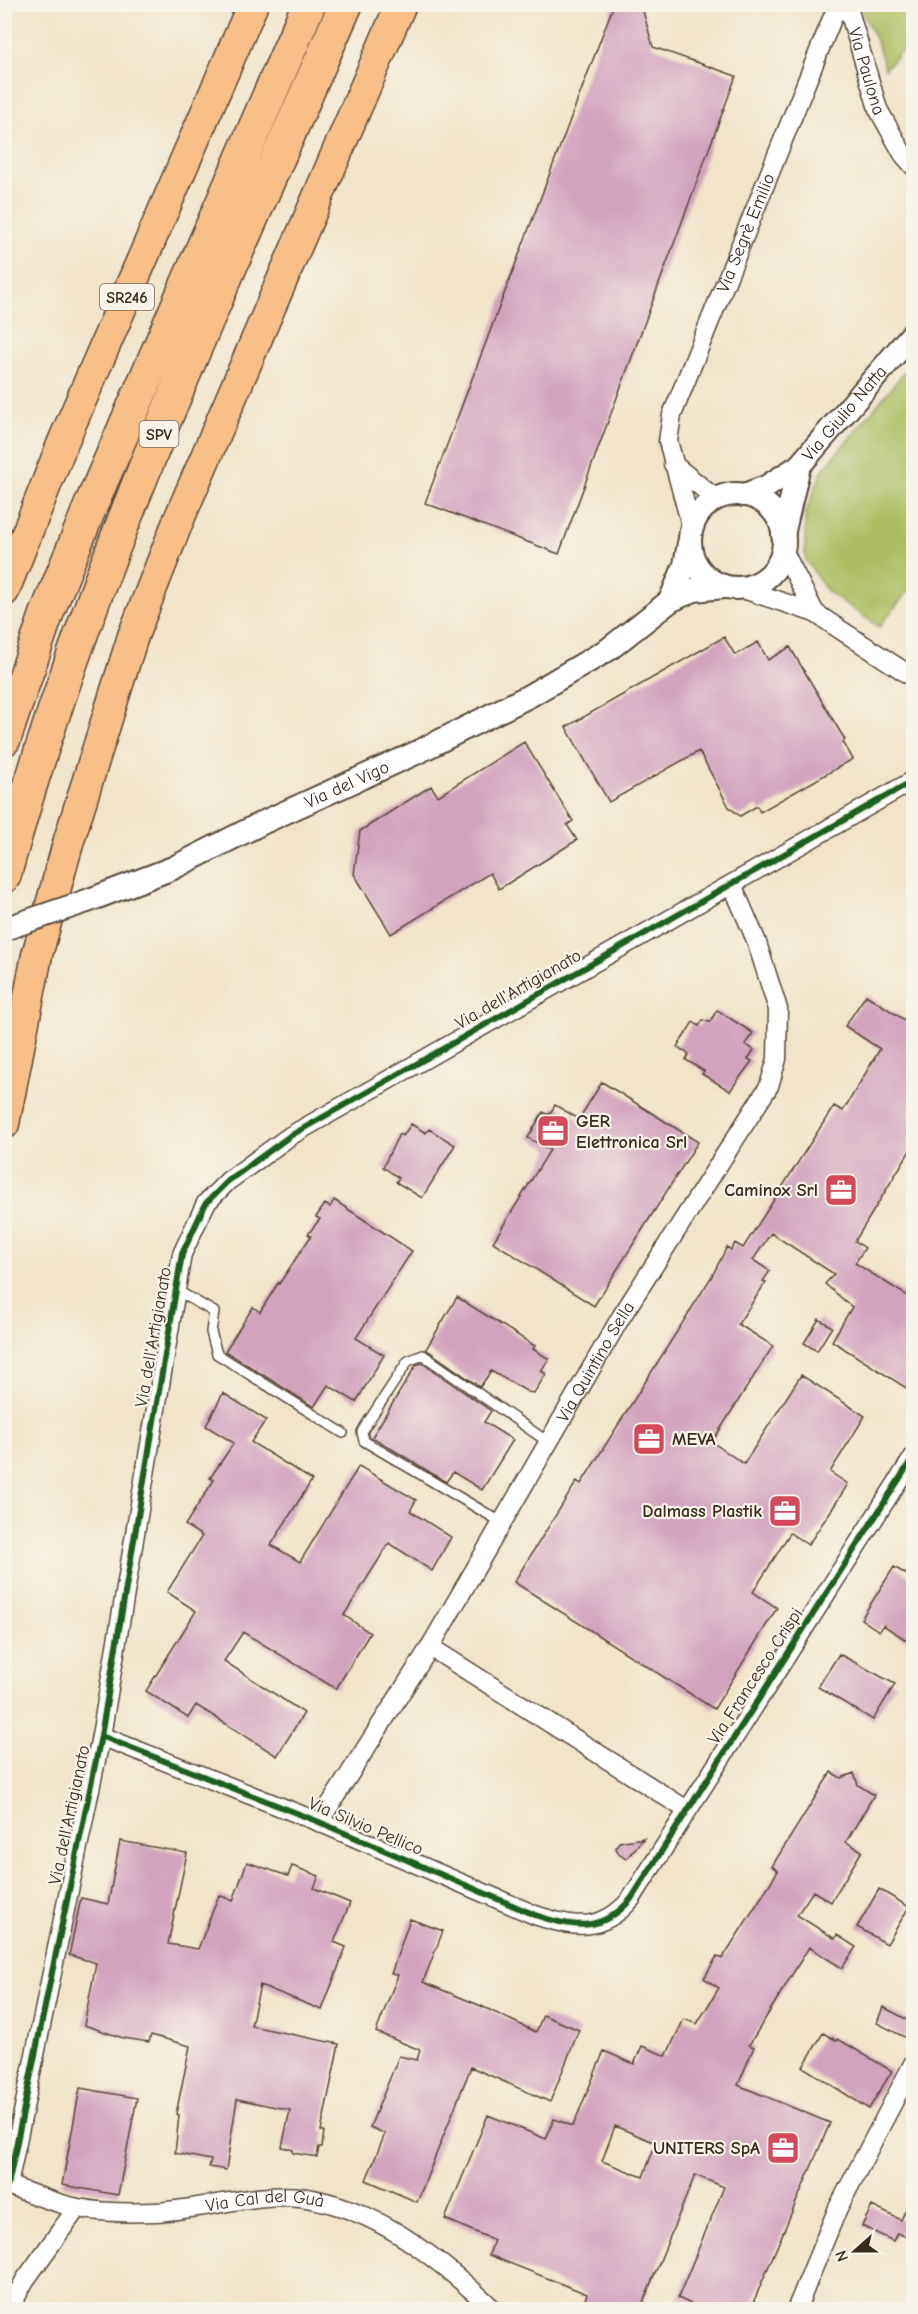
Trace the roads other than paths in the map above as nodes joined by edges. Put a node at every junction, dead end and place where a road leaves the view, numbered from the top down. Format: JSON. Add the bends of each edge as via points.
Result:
{"nodes":[{"id":1,"x":253,"y":4,"type":"edge"},
{"id":2,"x":309,"y":4,"type":"edge"},
{"id":3,"x":346,"y":4,"type":"edge"},
{"id":4,"x":401,"y":4,"type":"edge"},
{"id":5,"x":838,"y":4,"type":"edge"},
{"id":6,"x":847,"y":4,"type":"edge"},
{"id":7,"x":914,"y":167,"type":"edge"},
{"id":8,"x":914,"y":332,"type":"edge"},
{"id":9,"x":673,"y":464,"type":"junction"},
{"id":10,"x":800,"y":466,"type":"junction"},
{"id":11,"x":744,"y":495,"type":"junction"},
{"id":12,"x":716,"y":500,"type":"junction"},
{"id":13,"x":691,"y":533,"type":"junction"},
{"id":14,"x":783,"y":542,"type":"junction"},
{"id":15,"x":732,"y":587,"type":"junction"},
{"id":16,"x":4,"y":591,"type":"edge"},
{"id":17,"x":670,"y":601,"type":"junction"},
{"id":18,"x":815,"y":613,"type":"junction"},
{"id":19,"x":914,"y":678,"type":"edge"},
{"id":20,"x":4,"y":738,"type":"edge"},
{"id":21,"x":914,"y":780,"type":"edge"},
{"id":22,"x":4,"y":876,"type":"edge"},
{"id":23,"x":732,"y":884,"type":"junction"},
{"id":24,"x":4,"y":929,"type":"edge"},
{"id":25,"x":4,"y":1125,"type":"edge"},
{"id":26,"x":176,"y":1290,"type":"junction"},
{"id":27,"x":342,"y":1433,"type":"dead end"},
{"id":28,"x":548,"y":1442,"type":"junction"},
{"id":29,"x":914,"y":1456,"type":"edge"},
{"id":30,"x":501,"y":1522,"type":"junction"},
{"id":31,"x":430,"y":1647,"type":"junction"},
{"id":32,"x":101,"y":1737,"type":"junction"},
{"id":33,"x":687,"y":1810,"type":"junction"},
{"id":34,"x":319,"y":1822,"type":"junction"},
{"id":35,"x":620,"y":1911,"type":"joint"},
{"id":36,"x":914,"y":2062,"type":"edge"},
{"id":37,"x":6,"y":2184,"type":"edge"},
{"id":38,"x":77,"y":2208,"type":"junction"},
{"id":39,"x":9,"y":2310,"type":"edge"},
{"id":40,"x":494,"y":2310,"type":"edge"},
{"id":41,"x":796,"y":2310,"type":"edge"}],
"edges":[{"from":1,"to":16,"type":"highway","number":"SR246","via":[[63,442]]},
{"from":2,"to":20,"type":"highway","number":"SPV","via":[[91,505],[47,613]]},
{"from":3,"to":22,"type":"highway","number":"SPV","via":[[109,557],[58,693]]},
{"from":4,"to":25,"type":"highway","via":[[197,476],[133,636],[37,955]]},
{"from":5,"to":9,"type":"street","name":"Via Segrè Emilio","via":[[672,416],[668,441]]},
{"from":6,"to":7,"type":"street","name":"Via Paulona","via":[[878,109]]},
{"from":8,"to":10,"type":"street","name":"Via Giulio Natta"},
{"from":9,"to":12,"type":"street"},
{"from":9,"to":13,"type":"street","name":"Via Segrè Emilio"},
{"from":10,"to":11,"type":"street","name":"Via Giulio Natta","via":[[766,487]]},
{"from":10,"to":14,"type":"street","name":"Via Giulio Natta"},
{"from":11,"to":12,"type":"street"},
{"from":11,"to":14,"type":"street","via":[[770,508]]},
{"from":12,"to":13,"type":"street","via":[[704,508]]},
{"from":13,"to":15,"type":"street","via":[[692,554],[698,568],[710,580]]},
{"from":13,"to":17,"type":"street","name":"Via del Vigo","via":[[685,565]]},
{"from":14,"to":15,"type":"street","via":[[778,564],[769,575],[756,584]]},
{"from":14,"to":18,"type":"street"},
{"from":15,"to":17,"type":"street","name":"Via del Vigo","via":[[694,591]]},
{"from":15,"to":18,"type":"street"},
{"from":17,"to":24,"type":"street","name":"Via del Vigo","bridge":true,"via":[[609,648],[529,696],[418,752],[173,868]]},
{"from":18,"to":19,"type":"street"},
{"from":21,"to":23,"type":"street","name":"Via dell'Artigianato"},
{"from":23,"to":26,"type":"street","name":"Via dell'Artigianato","via":[[290,1136],[228,1181],[206,1203],[182,1254]]},
{"from":23,"to":28,"type":"street","name":"Via Quintino Sella","via":[[756,940],[778,1009],[777,1059],[770,1086],[621,1317]]},
{"from":26,"to":27,"type":"lane","via":[[214,1312],[211,1332],[217,1354]]},
{"from":26,"to":32,"type":"street","name":"Via dell'Artigianato"},
{"from":28,"to":30,"type":"street","name":"Via Quintino Sella"},
{"from":28,"to":30,"type":"lane","via":[[423,1355],[408,1361],[366,1425],[362,1432],[364,1441]]},
{"from":29,"to":33,"type":"street","name":"Via Francesco Crispi"},
{"from":30,"to":31,"type":"street","name":"Via Quintino Sella"},
{"from":31,"to":33,"type":"street"},
{"from":31,"to":34,"type":"street","name":"Via Quintino Sella"},
{"from":32,"to":34,"type":"street","name":"Via Silvio Pellico"},
{"from":32,"to":37,"type":"street","name":"Via dell'Artigianato"},
{"from":33,"to":35,"type":"street","name":"Via Francesco Crispi"},
{"from":34,"to":35,"type":"street","name":"Via Silvio Pellico","via":[[560,1923],[597,1923]]},
{"from":36,"to":41,"type":"street","via":[[838,2208]]},
{"from":37,"to":38,"type":"street","name":"Via Cal del Guà"},
{"from":38,"to":39,"type":"street","via":[[25,2280]]},
{"from":38,"to":40,"type":"street","name":"Via Cal del Guà","via":[[155,2212],[282,2196],[333,2204],[405,2236]]}]}
